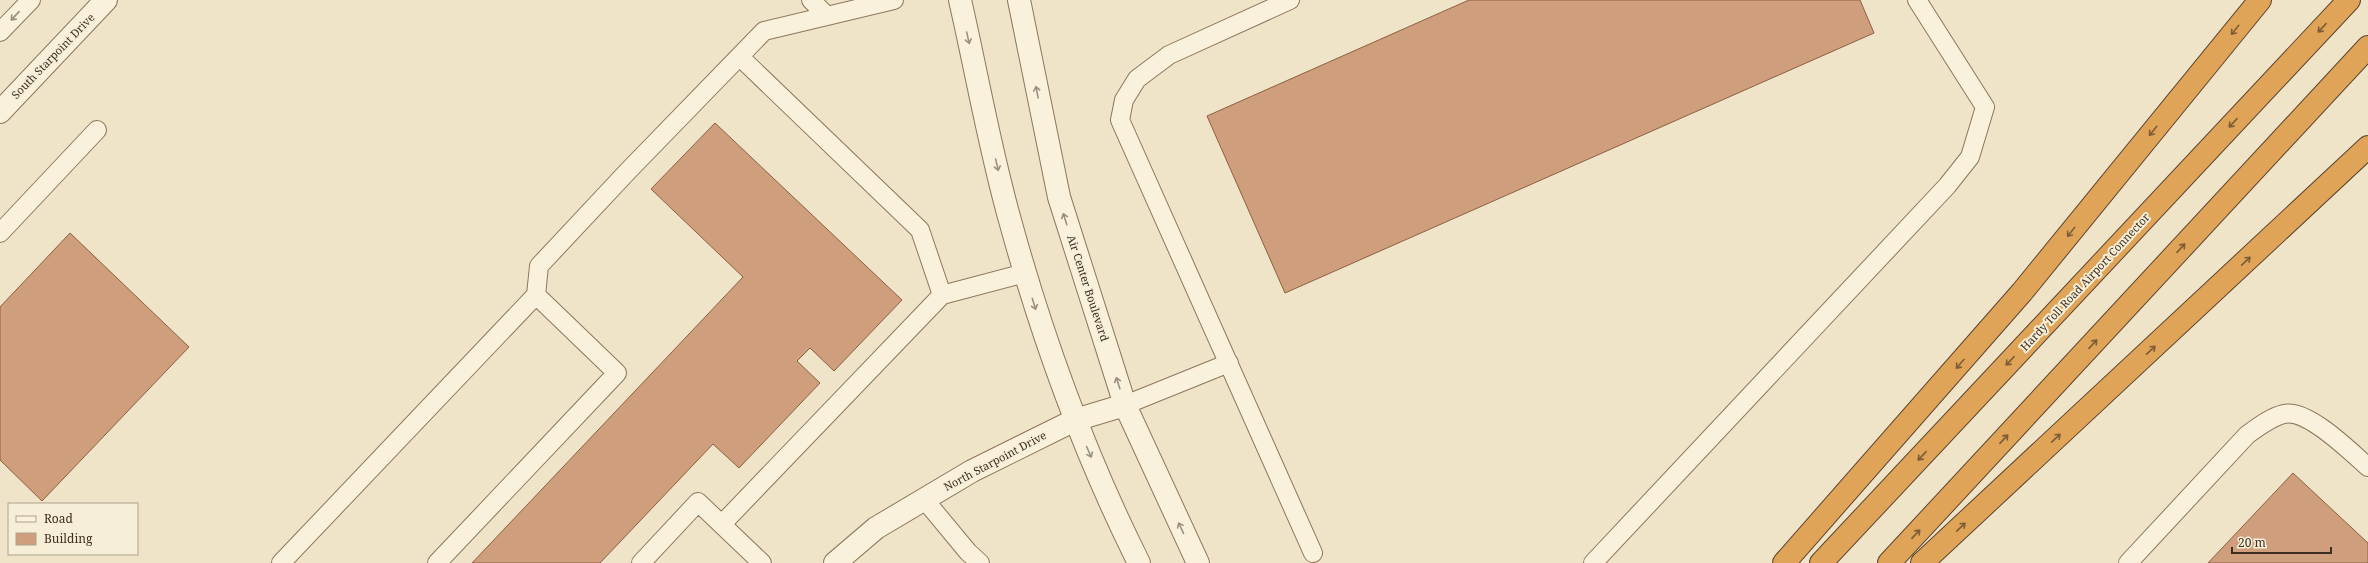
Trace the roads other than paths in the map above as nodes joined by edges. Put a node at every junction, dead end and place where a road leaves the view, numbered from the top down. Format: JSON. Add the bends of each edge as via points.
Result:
{"nodes":[{"id":1,"x":30,"y":0,"type":"edge"},
{"id":2,"x":106,"y":0,"type":"edge"},
{"id":3,"x":811,"y":0,"type":"edge"},
{"id":4,"x":894,"y":0,"type":"edge"},
{"id":5,"x":960,"y":0,"type":"edge"},
{"id":6,"x":1019,"y":0,"type":"edge"},
{"id":7,"x":1290,"y":0,"type":"edge"},
{"id":8,"x":1917,"y":0,"type":"edge"},
{"id":9,"x":2260,"y":0,"type":"edge"},
{"id":10,"x":2349,"y":0,"type":"edge"},
{"id":11,"x":827,"y":16,"type":"junction"},
{"id":12,"x":0,"y":32,"type":"edge"},
{"id":13,"x":2368,"y":47,"type":"edge"},
{"id":14,"x":740,"y":57,"type":"junction"},
{"id":15,"x":0,"y":112,"type":"edge"},
{"id":16,"x":97,"y":130,"type":"dead end"},
{"id":17,"x":2368,"y":147,"type":"edge"},
{"id":18,"x":0,"y":233,"type":"edge"},
{"id":19,"x":1025,"y":273,"type":"junction"},
{"id":20,"x":536,"y":295,"type":"junction"},
{"id":21,"x":942,"y":295,"type":"junction"},
{"id":22,"x":1229,"y":363,"type":"junction"},
{"id":23,"x":1125,"y":405,"type":"junction"},
{"id":24,"x":1075,"y":420,"type":"junction"},
{"id":25,"x":2368,"y":467,"type":"edge"},
{"id":26,"x":924,"y":499,"type":"junction"},
{"id":27,"x":722,"y":524,"type":"junction"},
{"id":28,"x":1313,"y":554,"type":"dead end"},
{"id":29,"x":968,"y":559,"type":"edge"},
{"id":30,"x":281,"y":563,"type":"edge"},
{"id":31,"x":437,"y":563,"type":"edge"},
{"id":32,"x":640,"y":563,"type":"edge"},
{"id":33,"x":762,"y":563,"type":"edge"},
{"id":34,"x":835,"y":563,"type":"edge"},
{"id":35,"x":1139,"y":563,"type":"edge"},
{"id":36,"x":1198,"y":563,"type":"edge"},
{"id":37,"x":1592,"y":563,"type":"edge"},
{"id":38,"x":1784,"y":563,"type":"edge"},
{"id":39,"x":1821,"y":563,"type":"edge"},
{"id":40,"x":1889,"y":563,"type":"edge"},
{"id":41,"x":1922,"y":563,"type":"edge"},
{"id":42,"x":2128,"y":563,"type":"edge"}],
"edges":[{"from":1,"to":12,"type":"lane","one_way":true},
{"from":2,"to":15,"type":"street","name":"South Starpoint Drive"},
{"from":3,"to":11,"type":"lane"},
{"from":4,"to":11,"type":"lane"},
{"from":5,"to":19,"type":"street","one_way":true,"via":[[1010,222]]},
{"from":23,"to":6,"type":"street","name":"Air Center Boulevard","one_way":true,"via":[[1059,198]]},
{"from":7,"to":22,"type":"lane","via":[[1169,55],[1136,80],[1124,100],[1120,120]]},
{"from":8,"to":37,"type":"lane","via":[[1985,106],[1970,157],[1947,186]]},
{"from":9,"to":38,"type":"highway","one_way":true,"via":[[2022,292]]},
{"from":10,"to":39,"type":"highway","name":"Hardy Toll Road Airport Connector","one_way":true},
{"from":11,"to":14,"type":"lane","via":[[764,31]]},
{"from":40,"to":13,"type":"highway","one_way":true},
{"from":14,"to":20,"type":"lane","via":[[539,266]]},
{"from":14,"to":21,"type":"lane","via":[[920,230]]},
{"from":16,"to":18,"type":"lane"},
{"from":41,"to":17,"type":"highway","one_way":true},
{"from":19,"to":21,"type":"lane"},
{"from":19,"to":24,"type":"street","one_way":true},
{"from":20,"to":30,"type":"lane"},
{"from":20,"to":31,"type":"lane","via":[[617,373]]},
{"from":21,"to":27,"type":"lane"},
{"from":22,"to":23,"type":"lane"},
{"from":22,"to":28,"type":"lane"},
{"from":23,"to":24,"type":"street","name":"North Starpoint Drive"},
{"from":36,"to":23,"type":"street","name":"Air Center Boulevard","one_way":true},
{"from":24,"to":26,"type":"street","name":"North Starpoint Drive","via":[[972,471]]},
{"from":24,"to":35,"type":"street","one_way":true},
{"from":25,"to":42,"type":"lane","via":[[2311,419],[2286,413],[2264,423],[2247,435]]},
{"from":26,"to":29,"type":"lane"},
{"from":26,"to":34,"type":"street","name":"North Starpoint Drive","via":[[876,528]]},
{"from":27,"to":32,"type":"lane","via":[[698,502]]},
{"from":27,"to":33,"type":"lane"}]}
